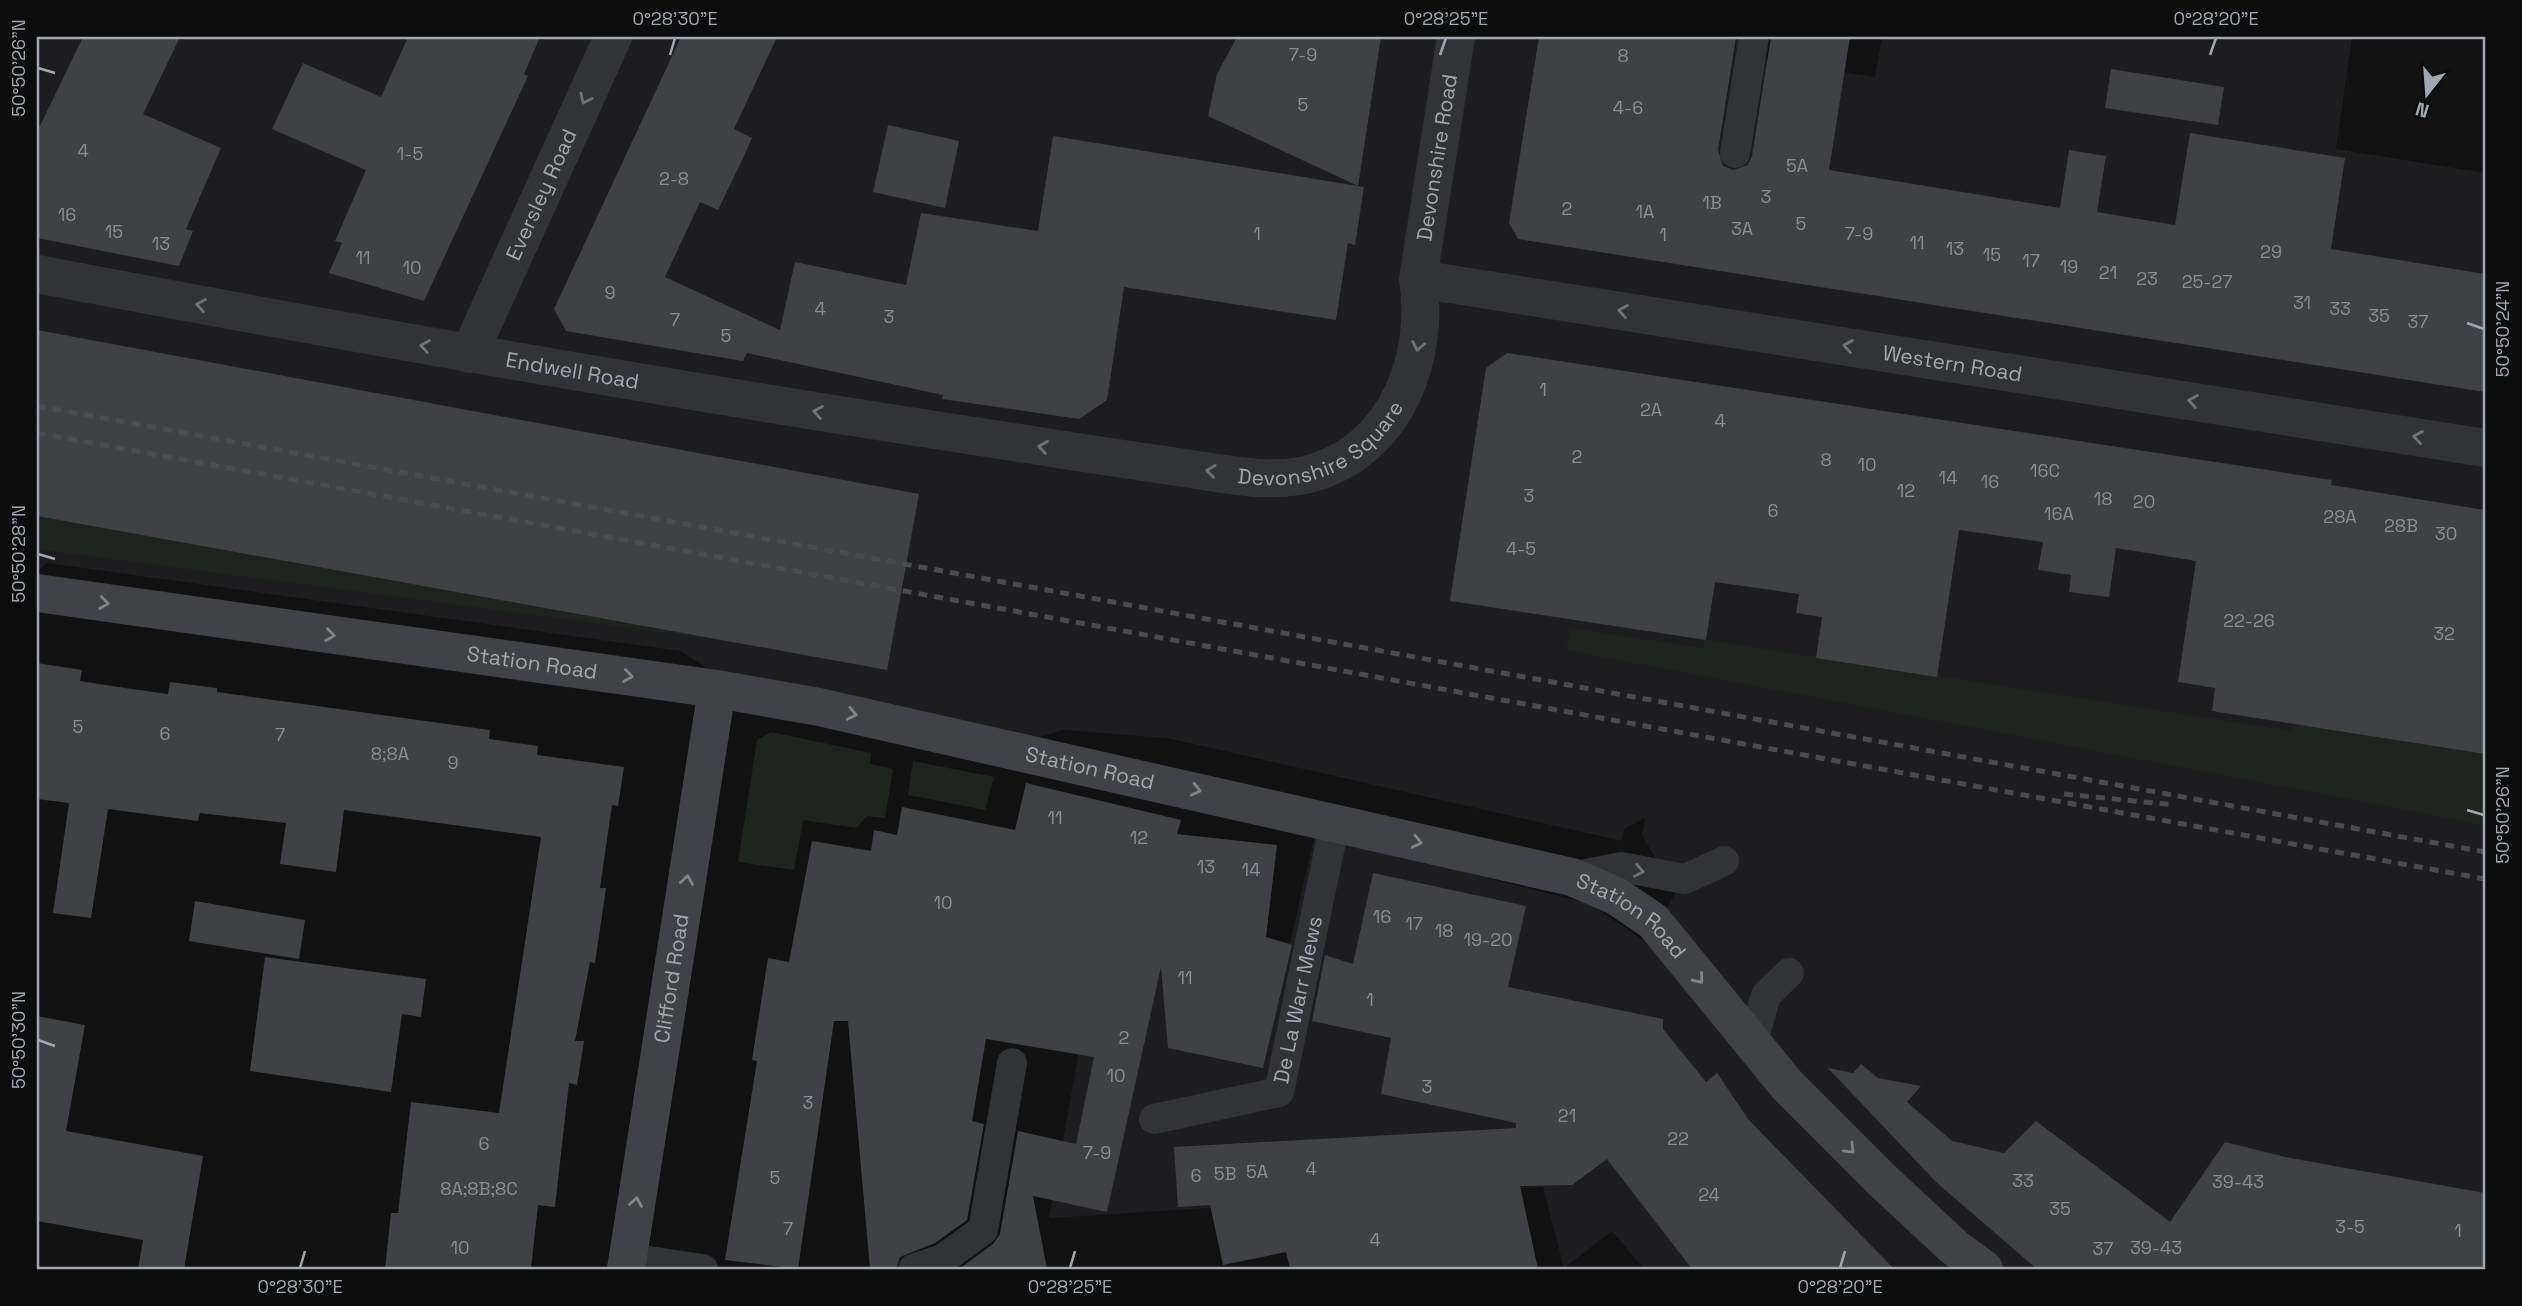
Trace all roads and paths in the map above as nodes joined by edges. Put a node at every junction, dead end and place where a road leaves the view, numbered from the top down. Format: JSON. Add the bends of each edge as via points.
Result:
{"nodes":[{"id":1,"x":613,"y":37,"type":"edge"},
{"id":2,"x":1456,"y":37,"type":"edge"},
{"id":3,"x":1754,"y":37,"type":"edge"},
{"id":4,"x":1735,"y":153,"type":"dead end"},
{"id":5,"x":37,"y":274,"type":"edge"},
{"id":6,"x":1418,"y":279,"type":"junction"},
{"id":7,"x":469,"y":354,"type":"junction"},
{"id":8,"x":2485,"y":448,"type":"edge"},
{"id":9,"x":1110,"y":457,"type":"joint"},
{"id":10,"x":37,"y":593,"type":"edge"},
{"id":11,"x":717,"y":689,"type":"junction"},
{"id":12,"x":1335,"y":822,"type":"junction"},
{"id":13,"x":1724,"y":861,"type":"dead end"},
{"id":14,"x":1572,"y":877,"type":"junction"},
{"id":15,"x":1789,"y":974,"type":"dead end"},
{"id":16,"x":1752,"y":1045,"type":"junction"},
{"id":17,"x":1012,"y":1063,"type":"dead end"},
{"id":18,"x":1154,"y":1119,"type":"dead end"},
{"id":19,"x":627,"y":1263,"type":"edge"},
{"id":20,"x":703,"y":1269,"type":"edge"},
{"id":21,"x":913,"y":1269,"type":"edge"},
{"id":22,"x":1984,"y":1269,"type":"edge"}],
"edges":[{"from":1,"to":7,"type":"street","name":"Eversley Road","one_way":true},
{"from":2,"to":6,"type":"street","name":"Devonshire Road"},
{"from":3,"to":4,"type":"lane"},
{"from":7,"to":5,"type":"street","name":"Endwell Road","one_way":true},
{"from":8,"to":6,"type":"street","name":"Western Road","one_way":true},
{"from":6,"to":9,"type":"street","name":"Devonshire Square","one_way":true,"via":[[1423,310],[1419,342],[1400,401],[1380,432],[1348,457],[1314,473],[1273,478]]},
{"from":9,"to":7,"type":"street","name":"Endwell Road","one_way":true},
{"from":10,"to":11,"type":"street","name":"Station Road","one_way":true},
{"from":11,"to":12,"type":"street","name":"Station Road","one_way":true,"via":[[885,721]]},
{"from":19,"to":11,"type":"street","name":"Clifford Road","one_way":true},
{"from":12,"to":14,"type":"street","name":"Station Road","one_way":true},
{"from":12,"to":18,"type":"lane","name":"De La Warr Mews","via":[[1279,1092]]},
{"from":14,"to":13,"type":"lane","one_way":true,"via":[[1621,867],[1685,879]]},
{"from":14,"to":16,"type":"street","name":"Station Road","one_way":true,"via":[[1616,896],[1653,921]]},
{"from":15,"to":16,"type":"lane","via":[[1766,995]]},
{"from":16,"to":22,"type":"street","name":"Station Road","one_way":true,"via":[[1882,1181]]},
{"from":17,"to":21,"type":"lane","via":[[983,1230],[943,1259]]},
{"from":19,"to":20,"type":"lane"}]}
